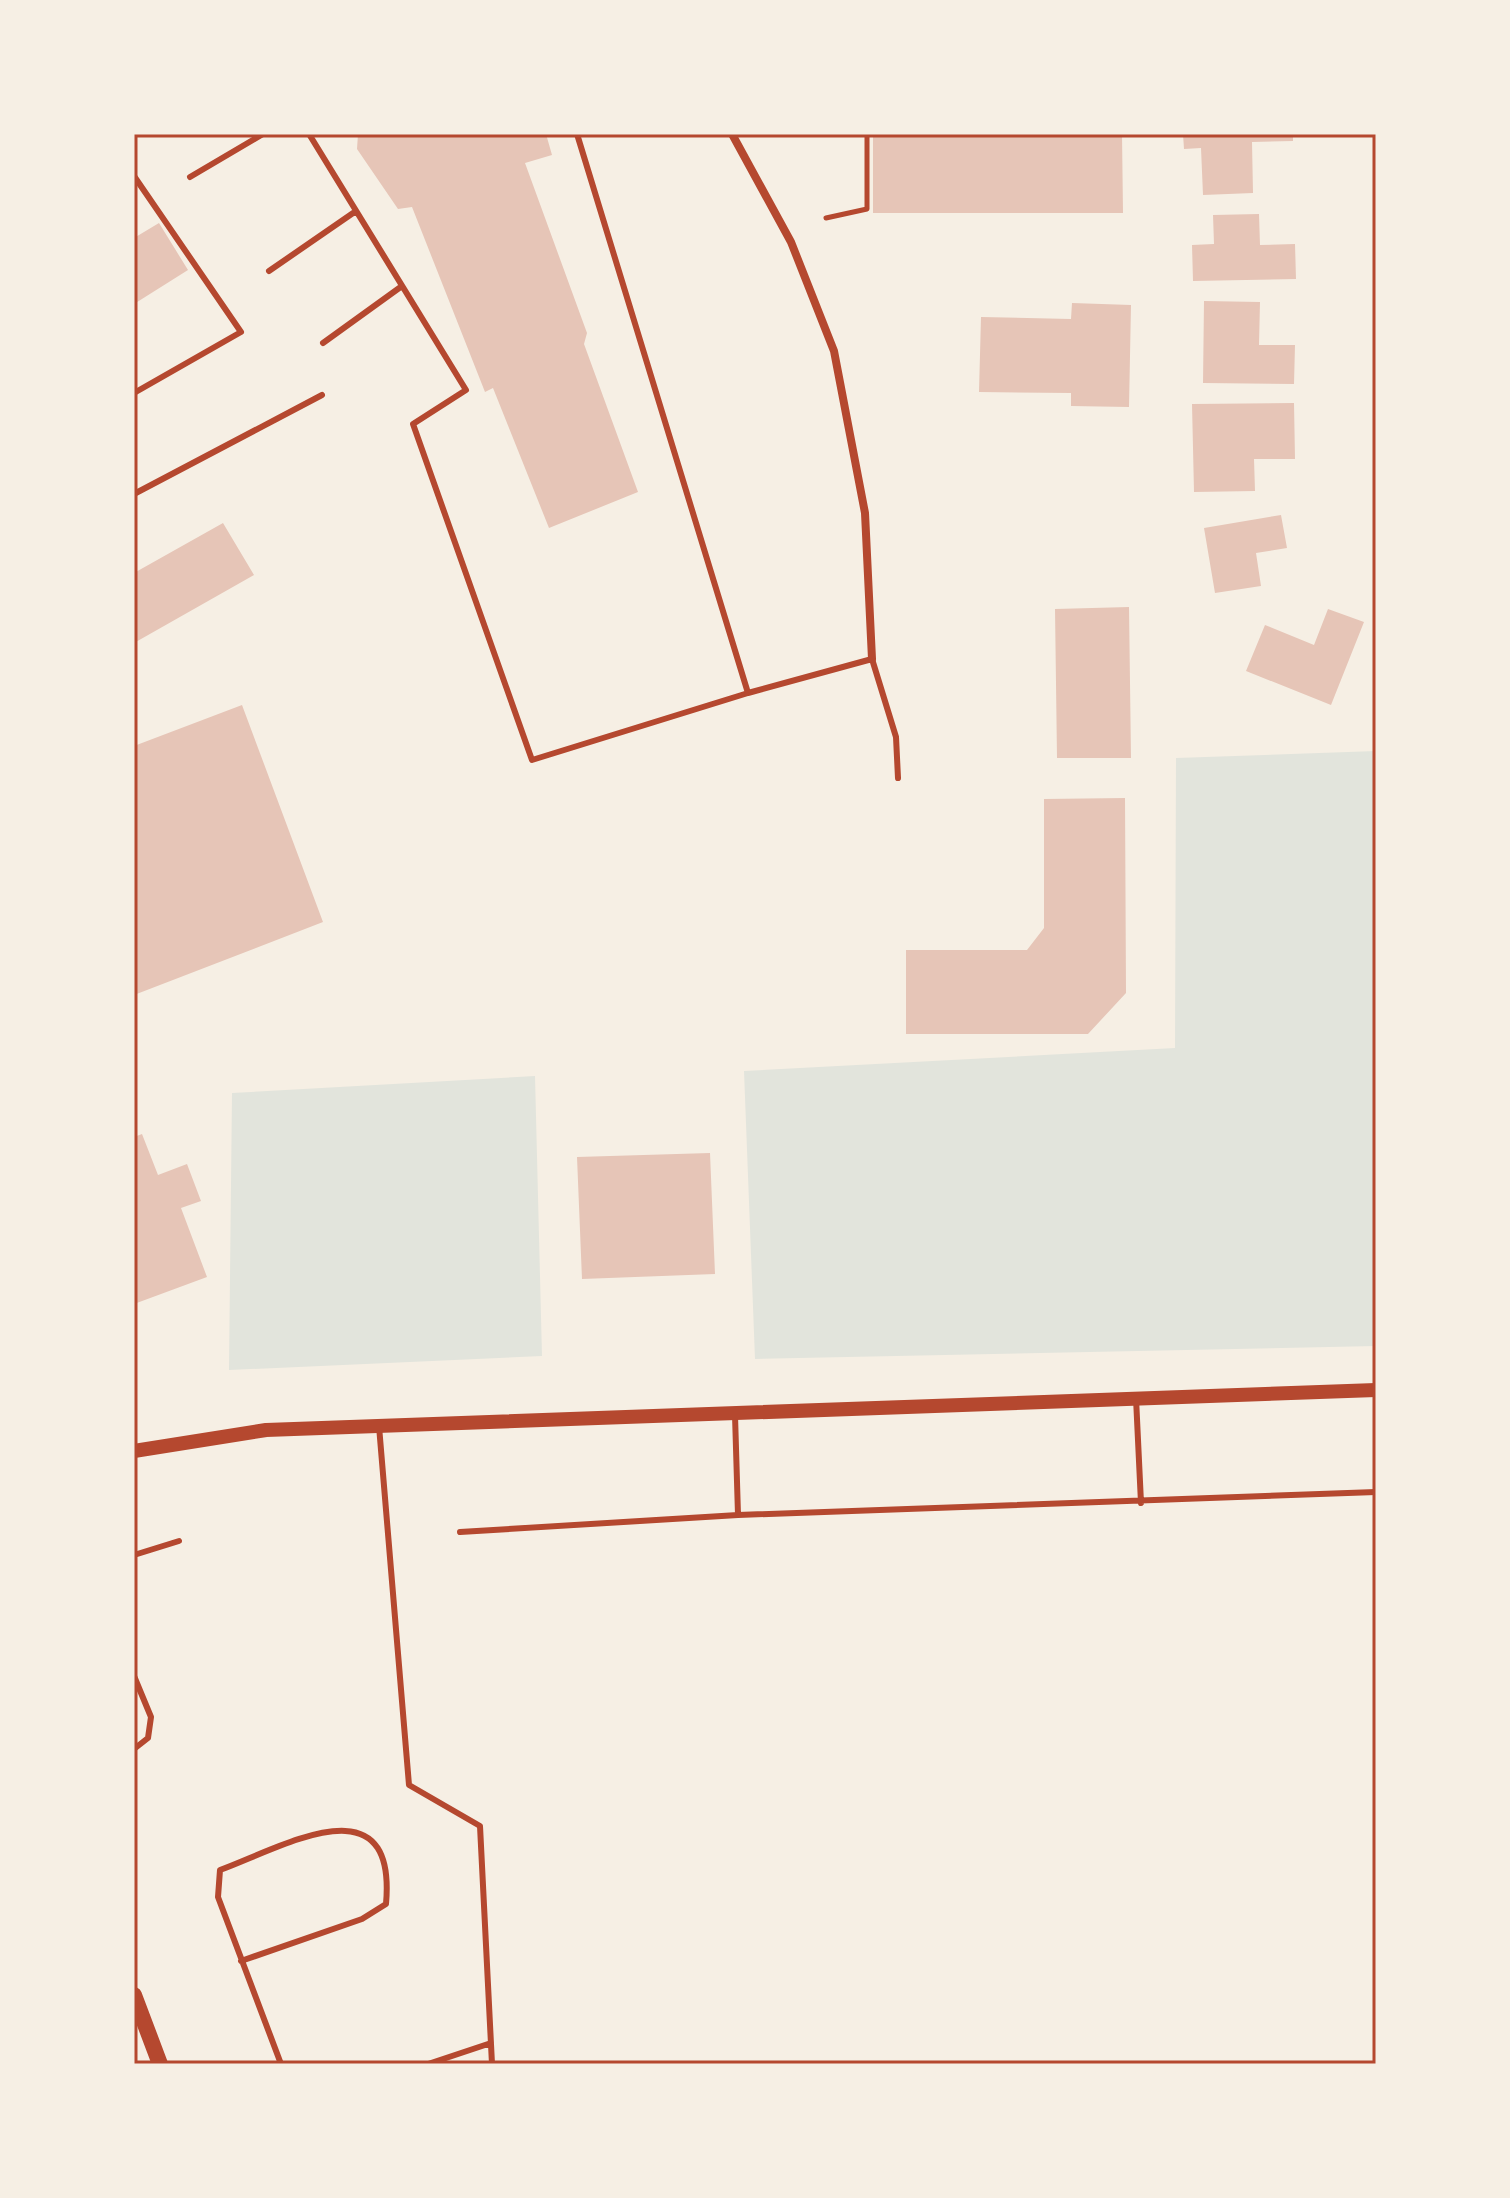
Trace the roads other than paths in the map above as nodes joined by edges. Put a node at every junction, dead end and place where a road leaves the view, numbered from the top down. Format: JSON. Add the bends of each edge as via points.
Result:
{"nodes":[{"id":1,"x":263,"y":134,"type":"edge"},
{"id":2,"x":309,"y":134,"type":"edge"},
{"id":3,"x":577,"y":134,"type":"edge"},
{"id":4,"x":732,"y":134,"type":"edge"},
{"id":5,"x":134,"y":176,"type":"edge"},
{"id":6,"x":190,"y":177,"type":"dead end"},
{"id":7,"x":356,"y":211,"type":"junction"},
{"id":8,"x":269,"y":271,"type":"dead end"},
{"id":9,"x":402,"y":286,"type":"junction"},
{"id":10,"x":323,"y":343,"type":"dead end"},
{"id":11,"x":134,"y":393,"type":"edge"},
{"id":12,"x":322,"y":395,"type":"dead end"},
{"id":13,"x":134,"y":494,"type":"edge"},
{"id":14,"x":872,"y":659,"type":"junction"},
{"id":15,"x":748,"y":693,"type":"junction"},
{"id":16,"x":898,"y":778,"type":"dead end"},
{"id":17,"x":1376,"y":1390,"type":"edge"},
{"id":18,"x":1136,"y":1398,"type":"junction"},
{"id":19,"x":734,"y":1413,"type":"junction"},
{"id":20,"x":379,"y":1425,"type":"junction"},
{"id":21,"x":134,"y":1451,"type":"edge"},
{"id":22,"x":1376,"y":1492,"type":"edge"},
{"id":23,"x":1141,"y":1503,"type":"junction"},
{"id":24,"x":738,"y":1515,"type":"junction"},
{"id":25,"x":460,"y":1532,"type":"dead end"},
{"id":26,"x":179,"y":1541,"type":"dead end"},
{"id":27,"x":134,"y":1555,"type":"edge"},
{"id":28,"x":134,"y":1676,"type":"edge"},
{"id":29,"x":134,"y":1749,"type":"edge"},
{"id":30,"x":241,"y":1961,"type":"junction"},
{"id":31,"x":134,"y":1995,"type":"edge"},
{"id":32,"x":491,"y":2043,"type":"junction"},
{"id":33,"x":160,"y":2064,"type":"edge"},
{"id":34,"x":281,"y":2064,"type":"edge"},
{"id":35,"x":428,"y":2064,"type":"edge"},
{"id":36,"x":492,"y":2064,"type":"edge"}],
"edges":[{"from":1,"to":6,"type":"lane"},
{"from":2,"to":7,"type":"lane"},
{"from":3,"to":15,"type":"lane"},
{"from":4,"to":14,"type":"street","via":[[791,242],[834,351],[865,513]]},
{"from":5,"to":11,"type":"lane","via":[[241,332]]},
{"from":7,"to":8,"type":"lane"},
{"from":7,"to":9,"type":"lane"},
{"from":9,"to":10,"type":"lane"},
{"from":9,"to":15,"type":"lane","via":[[466,390],[413,424],[532,760]]},
{"from":12,"to":13,"type":"lane"},
{"from":14,"to":15,"type":"lane"},
{"from":14,"to":16,"type":"lane","via":[[896,737]]},
{"from":17,"to":18,"type":"street"},
{"from":18,"to":19,"type":"street"},
{"from":18,"to":23,"type":"lane"},
{"from":19,"to":20,"type":"street"},
{"from":19,"to":24,"type":"lane"},
{"from":20,"to":21,"type":"street","via":[[266,1430]]},
{"from":20,"to":32,"type":"lane","via":[[409,1785],[480,1826]]},
{"from":22,"to":23,"type":"lane"},
{"from":23,"to":24,"type":"lane"},
{"from":24,"to":25,"type":"lane"},
{"from":26,"to":27,"type":"lane"},
{"from":28,"to":29,"type":"lane","via":[[151,1717],[148,1738]]},
{"from":30,"to":30,"type":"lane","via":[[362,1919],[386,1904],[388,1880],[375,1845],[355,1829],[331,1828],[220,1870],[218,1897]]},
{"from":30,"to":34,"type":"lane"},
{"from":31,"to":33,"type":"main road"},
{"from":32,"to":35,"type":"lane"},
{"from":32,"to":36,"type":"lane"}]}
